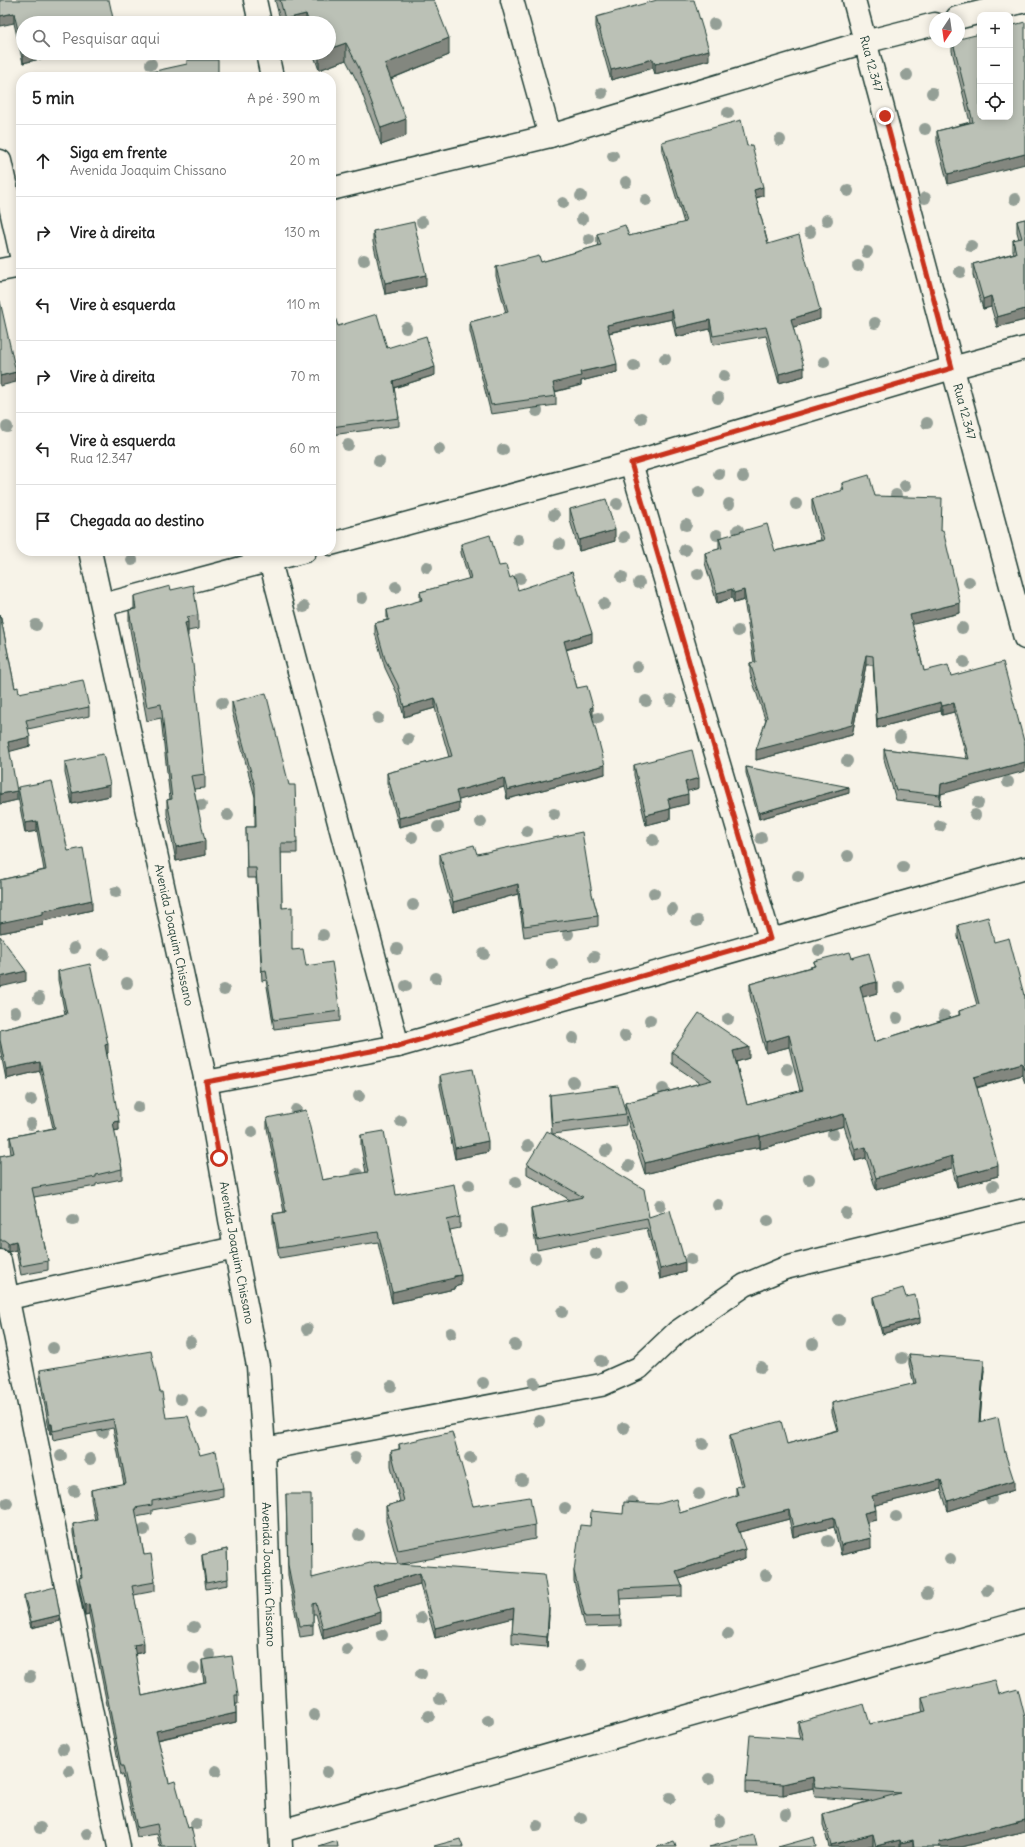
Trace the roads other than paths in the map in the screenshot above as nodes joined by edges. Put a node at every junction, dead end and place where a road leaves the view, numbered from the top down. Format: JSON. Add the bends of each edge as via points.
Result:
{"nodes":[{"id":1,"x":255,"y":0,"type":"edge"},
{"id":2,"x":512,"y":0,"type":"edge"},
{"id":3,"x":854,"y":0,"type":"edge"},
{"id":4,"x":1025,"y":0,"type":"edge"},
{"id":5,"x":258,"y":16,"type":"edge"},
{"id":6,"x":965,"y":16,"type":"edge"},
{"id":7,"x":929,"y":26,"type":"edge"},
{"id":8,"x":866,"y":42,"type":"junction"},
{"id":9,"x":268,"y":60,"type":"edge"},
{"id":10,"x":271,"y":72,"type":"edge"},
{"id":11,"x":550,"y":136,"type":"junction"},
{"id":12,"x":0,"y":162,"type":"edge"},
{"id":13,"x":336,"y":188,"type":"edge"},
{"id":14,"x":16,"y":233,"type":"edge"},
{"id":15,"x":16,"y":267,"type":"edge"},
{"id":16,"x":0,"y":270,"type":"edge"},
{"id":17,"x":1025,"y":348,"type":"edge"},
{"id":18,"x":952,"y":368,"type":"junction"},
{"id":19,"x":631,"y":463,"type":"junction"},
{"id":20,"x":336,"y":543,"type":"edge"},
{"id":21,"x":91,"y":556,"type":"edge"},
{"id":22,"x":286,"y":556,"type":"edge"},
{"id":23,"x":270,"y":560,"type":"junction"},
{"id":24,"x":103,"y":606,"type":"junction"},
{"id":25,"x":1025,"y":638,"type":"edge"},
{"id":26,"x":1025,"y":868,"type":"edge"},
{"id":27,"x":770,"y":939,"type":"junction"},
{"id":28,"x":398,"y":1046,"type":"junction"},
{"id":29,"x":206,"y":1082,"type":"junction"},
{"id":30,"x":1025,"y":1210,"type":"edge"},
{"id":31,"x":235,"y":1248,"type":"junction"},
{"id":32,"x":0,"y":1261,"type":"edge"},
{"id":33,"x":4,"y":1299,"type":"edge"},
{"id":34,"x":264,"y":1449,"type":"junction"},
{"id":35,"x":1025,"y":1621,"type":"edge"},
{"id":36,"x":281,"y":1839,"type":"edge"},
{"id":37,"x":119,"y":1847,"type":"edge"}],
"edges":[{"from":1,"to":5,"type":"street"},
{"from":2,"to":11,"type":"street"},
{"from":3,"to":8,"type":"street","name":"Rua 12.347"},
{"from":4,"to":6,"type":"street"},
{"from":7,"to":8,"type":"street"},
{"from":8,"to":11,"type":"street"},
{"from":8,"to":18,"type":"street","name":"Rua 12.347"},
{"from":9,"to":10,"type":"street"},
{"from":11,"to":13,"type":"street"},
{"from":12,"to":14,"type":"street"},
{"from":15,"to":16,"type":"street"},
{"from":17,"to":18,"type":"street"},
{"from":18,"to":19,"type":"street"},
{"from":18,"to":25,"type":"street","name":"Rua 12.347"},
{"from":19,"to":20,"type":"street"},
{"from":19,"to":27,"type":"street"},
{"from":21,"to":24,"type":"street","name":"Avenida Joaquim Chissano"},
{"from":22,"to":23,"type":"street"},
{"from":23,"to":24,"type":"street"},
{"from":23,"to":28,"type":"street"},
{"from":24,"to":29,"type":"street","name":"Avenida Joaquim Chissano"},
{"from":26,"to":27,"type":"street"},
{"from":27,"to":28,"type":"street"},
{"from":28,"to":29,"type":"street"},
{"from":29,"to":31,"type":"street","name":"Avenida Joaquim Chissano"},
{"from":30,"to":34,"type":"street","via":[[785,1268],[745,1285],[676,1332],[639,1368],[601,1385]]},
{"from":31,"to":33,"type":"street"},
{"from":31,"to":34,"type":"street","name":"Avenida Joaquim Chissano","via":[[258,1366]]},
{"from":32,"to":33,"type":"street"},
{"from":33,"to":37,"type":"street"},
{"from":34,"to":36,"type":"street","name":"Avenida Joaquim Chissano"},
{"from":35,"to":36,"type":"street"}]}
